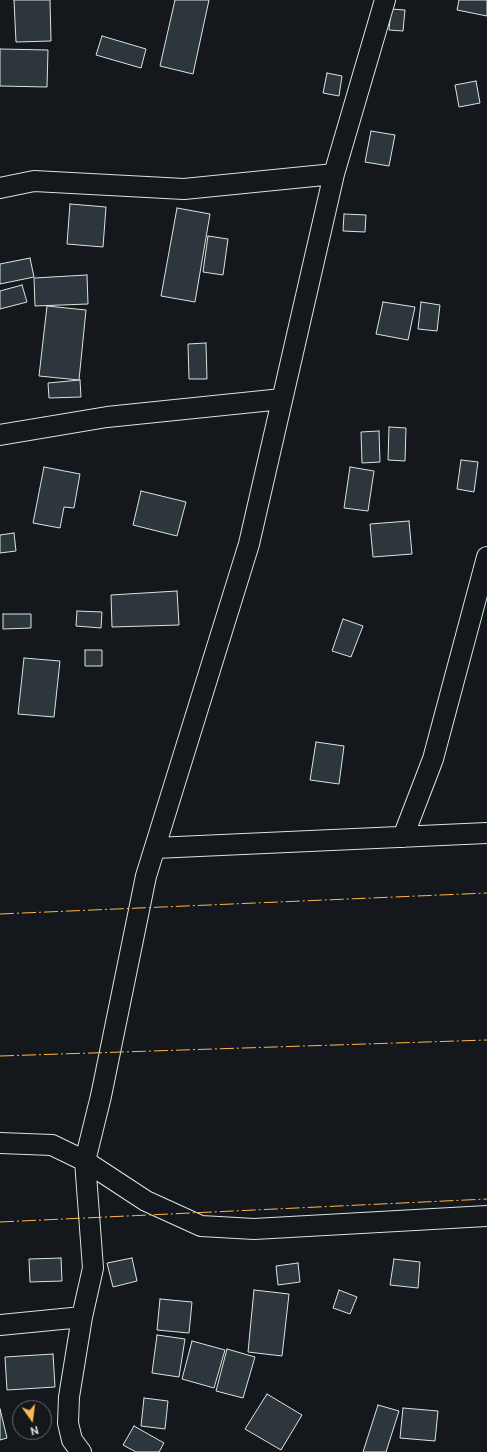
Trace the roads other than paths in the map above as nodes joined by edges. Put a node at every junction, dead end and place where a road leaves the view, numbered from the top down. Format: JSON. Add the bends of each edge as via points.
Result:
{"nodes":[{"id":1,"x":385,"y":0,"type":"edge"},
{"id":2,"x":334,"y":174,"type":"junction"},
{"id":3,"x":0,"y":188,"type":"edge"},
{"id":4,"x":282,"y":399,"type":"junction"},
{"id":5,"x":0,"y":435,"type":"edge"},
{"id":6,"x":487,"y":557,"type":"edge"},
{"id":7,"x":487,"y":833,"type":"edge"},
{"id":8,"x":403,"y":836,"type":"junction"},
{"id":9,"x":155,"y":848,"type":"junction"},
{"id":10,"x":0,"y":1143,"type":"edge"},
{"id":11,"x":85,"y":1161,"type":"junction"},
{"id":12,"x":487,"y":1216,"type":"edge"},
{"id":13,"x":82,"y":1317,"type":"junction"},
{"id":14,"x":0,"y":1325,"type":"edge"},
{"id":15,"x":81,"y":1452,"type":"edge"}],
"edges":[{"from":1,"to":2,"type":"street"},
{"from":2,"to":3,"type":"street","via":[[184,189],[34,181]]},
{"from":2,"to":4,"type":"street"},
{"from":4,"to":5,"type":"street","via":[[107,417]]},
{"from":4,"to":9,"type":"street","via":[[249,544]]},
{"from":6,"to":8,"type":"street","via":[[433,759]]},
{"from":7,"to":8,"type":"street"},
{"from":8,"to":9,"type":"street"},
{"from":9,"to":11,"type":"street","via":[[146,876],[101,1096]]},
{"from":10,"to":11,"type":"street","via":[[52,1145]]},
{"from":11,"to":12,"type":"street","via":[[146,1201],[201,1226],[254,1230]]},
{"from":11,"to":13,"type":"street","via":[[93,1268]]},
{"from":13,"to":14,"type":"street"},
{"from":13,"to":15,"type":"street","via":[[69,1397],[68,1422],[72,1440]]}]}
